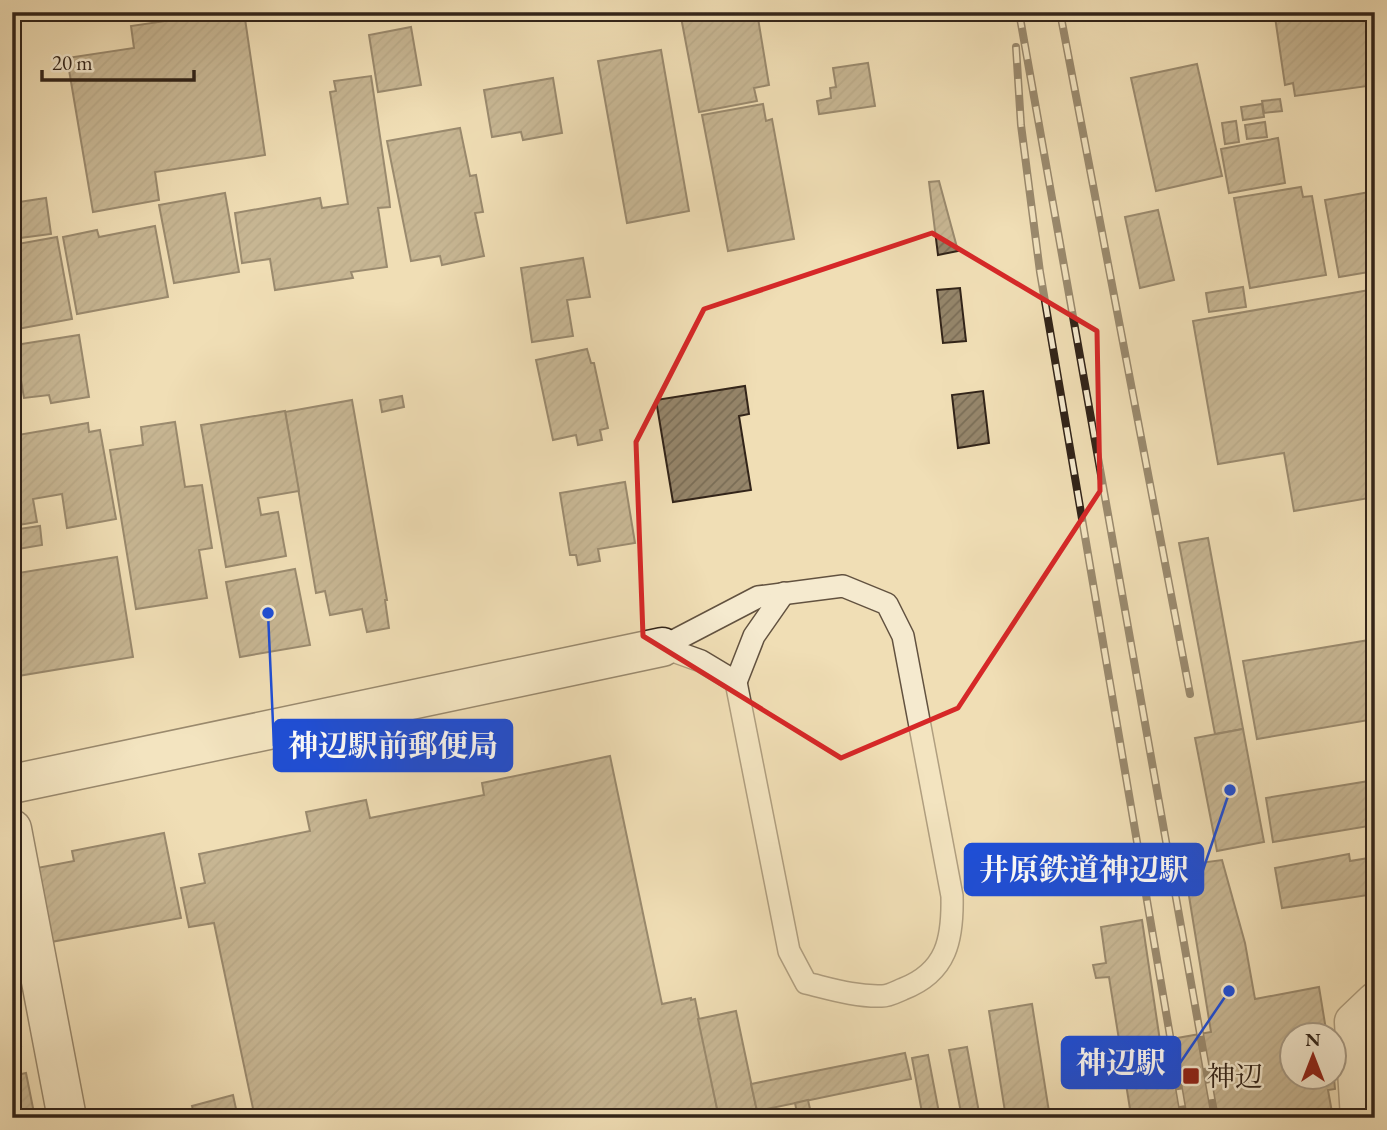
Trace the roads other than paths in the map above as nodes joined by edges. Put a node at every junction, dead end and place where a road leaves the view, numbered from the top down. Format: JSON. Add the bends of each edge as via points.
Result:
{"nodes":[{"id":1,"x":784,"y":593,"type":"junction"},
{"id":2,"x":662,"y":647,"type":"junction"},
{"id":3,"x":736,"y":682,"type":"junction"},
{"id":4,"x":12,"y":784,"type":"edge"},
{"id":5,"x":12,"y":829,"type":"edge"},
{"id":6,"x":1375,"y":1002,"type":"edge"},
{"id":7,"x":67,"y":1118,"type":"edge"},
{"id":8,"x":1360,"y":1118,"type":"edge"}],
"edges":[{"from":1,"to":2,"type":"lane","via":[[758,597]]},
{"from":1,"to":3,"type":"lane","via":[[754,636]]},
{"from":1,"to":3,"type":"lane","via":[[843,586],[887,604],[902,636],[952,896],[953,927],[941,963],[916,984],[885,996],[847,993],[806,982],[789,951]]},
{"from":2,"to":3,"type":"lane","via":[[701,661]]},
{"from":2,"to":4,"type":"street"},
{"from":5,"to":7,"type":"street"},
{"from":6,"to":8,"type":"street","via":[[1354,1022]]}]}
